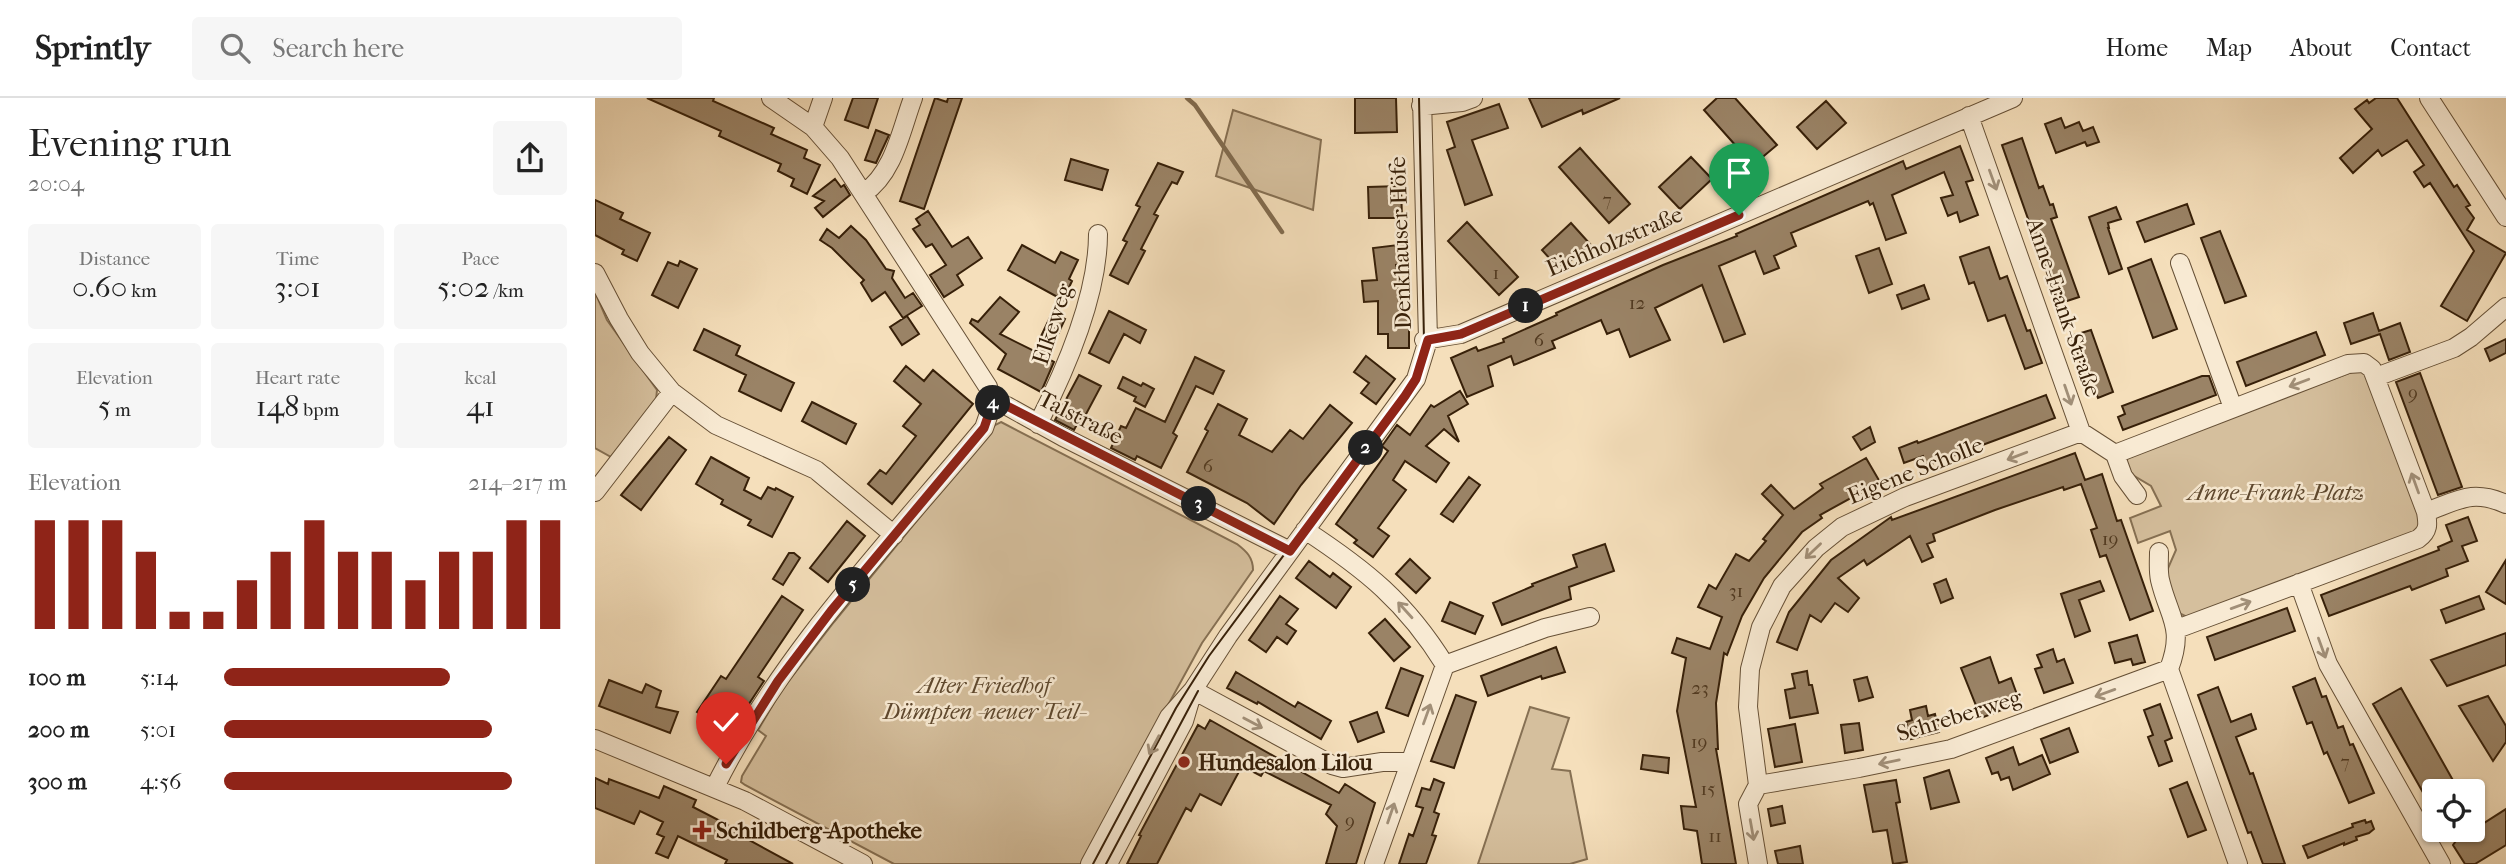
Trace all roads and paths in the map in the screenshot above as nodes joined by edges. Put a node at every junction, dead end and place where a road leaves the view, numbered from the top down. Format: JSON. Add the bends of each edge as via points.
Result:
{"nodes":[{"id":1,"x":771,"y":98,"type":"edge"},
{"id":2,"x":823,"y":98,"type":"edge"},
{"id":3,"x":913,"y":98,"type":"edge"},
{"id":4,"x":1473,"y":98,"type":"edge"},
{"id":5,"x":2013,"y":98,"type":"edge"},
{"id":6,"x":2429,"y":98,"type":"edge"},
{"id":7,"x":1422,"y":102,"type":"edge"},
{"id":8,"x":1969,"y":116,"type":"junction"},
{"id":9,"x":813,"y":127,"type":"junction"},
{"id":10,"x":864,"y":192,"type":"junction"},
{"id":11,"x":2506,"y":217,"type":"edge"},
{"id":12,"x":1098,"y":234,"type":"dead end"},
{"id":13,"x":2180,"y":263,"type":"dead end"},
{"id":14,"x":595,"y":273,"type":"edge"},
{"id":15,"x":2506,"y":307,"type":"edge"},
{"id":16,"x":1426,"y":340,"type":"junction"},
{"id":17,"x":2375,"y":377,"type":"junction"},
{"id":18,"x":672,"y":392,"type":"junction"},
{"id":19,"x":993,"y":402,"type":"junction"},
{"id":20,"x":2234,"y":408,"type":"junction"},
{"id":21,"x":1038,"y":424,"type":"junction"},
{"id":22,"x":2081,"y":432,"type":"junction"},
{"id":23,"x":2115,"y":454,"type":"junction"},
{"id":24,"x":595,"y":492,"type":"edge"},
{"id":25,"x":2137,"y":495,"type":"dead end"},
{"id":26,"x":2506,"y":504,"type":"edge"},
{"id":27,"x":2426,"y":512,"type":"junction"},
{"id":28,"x":1305,"y":530,"type":"junction"},
{"id":29,"x":894,"y":535,"type":"junction"},
{"id":30,"x":1290,"y":551,"type":"junction"},
{"id":31,"x":2159,"y":552,"type":"dead end"},
{"id":32,"x":2299,"y":583,"type":"junction"},
{"id":33,"x":1590,"y":617,"type":"dead end"},
{"id":34,"x":2177,"y":629,"type":"junction"},
{"id":35,"x":1445,"y":665,"type":"junction"},
{"id":36,"x":2169,"y":669,"type":"junction"},
{"id":37,"x":1193,"y":690,"type":"junction"},
{"id":38,"x":595,"y":739,"type":"edge"},
{"id":39,"x":1409,"y":762,"type":"junction"},
{"id":40,"x":1758,"y":785,"type":"junction"},
{"id":41,"x":715,"y":787,"type":"junction"},
{"id":42,"x":863,"y":864,"type":"edge"},
{"id":43,"x":1090,"y":864,"type":"edge"},
{"id":44,"x":1108,"y":864,"type":"edge"},
{"id":45,"x":1374,"y":864,"type":"edge"},
{"id":46,"x":1758,"y":864,"type":"edge"},
{"id":47,"x":2238,"y":864,"type":"edge"},
{"id":48,"x":2441,"y":864,"type":"edge"}],
"edges":[{"from":1,"to":9,"type":"street"},
{"from":2,"to":9,"type":"street"},
{"from":3,"to":10,"type":"street","via":[[885,172]]},
{"from":4,"to":7,"type":"street"},
{"from":5,"to":8,"type":"street","name":"Eichholzstraße"},
{"from":6,"to":11,"type":"street"},
{"from":7,"to":16,"type":"street","name":"Denkhauser Höfe"},
{"from":8,"to":16,"type":"street","name":"Eichholzstraße","via":[[1461,334]]},
{"from":8,"to":22,"type":"street","name":"Anne-Frank-Straße","one_way":true},
{"from":9,"to":10,"type":"street"},
{"from":10,"to":19,"type":"street","via":[[988,387]]},
{"from":12,"to":21,"type":"street","name":"Elkeweg","via":[[1090,289],[1066,367]]},
{"from":13,"to":20,"type":"street"},
{"from":14,"to":18,"type":"street","via":[[640,353]]},
{"from":15,"to":17,"type":"street","via":[[2454,348]]},
{"from":16,"to":28,"type":"street","name":"Denkhauser Höfe","via":[[1416,379]]},
{"from":17,"to":20,"type":"street","one_way":true,"via":[[2364,363],[2348,364]]},
{"from":27,"to":17,"type":"street","one_way":true},
{"from":18,"to":24,"type":"street"},
{"from":18,"to":29,"type":"street","via":[[716,425],[816,470]]},
{"from":19,"to":21,"type":"street","name":"Talstraße"},
{"from":19,"to":29,"type":"street","via":[[984,428]]},
{"from":20,"to":23,"type":"street"},
{"from":21,"to":30,"type":"street","name":"Talstraße"},
{"from":22,"to":23,"type":"street","name":"Anne-Frank-Straße"},
{"from":22,"to":40,"type":"street","name":"Eigene Scholle","one_way":true,"via":[[1893,501],[1842,527],[1796,568],[1763,621],[1750,664],[1748,707]]},
{"from":23,"to":25,"type":"street"},
{"from":26,"to":27,"type":"street","via":[[2472,495]]},
{"from":27,"to":32,"type":"street","via":[[2428,524],[2418,539]]},
{"from":28,"to":30,"type":"street","name":"Denkhauser Höfe"},
{"from":35,"to":28,"type":"street","one_way":true,"via":[[1406,610],[1380,584]]},
{"from":29,"to":41,"type":"street","via":[[778,681]]},
{"from":30,"to":37,"type":"street","name":"Denkhauser Höfe"},
{"from":31,"to":34,"type":"street","via":[[2159,578]]},
{"from":34,"to":32,"type":"street","one_way":true},
{"from":32,"to":48,"type":"street","one_way":true,"via":[[2328,664]]},
{"from":33,"to":35,"type":"street","via":[[1545,628]]},
{"from":34,"to":36,"type":"street"},
{"from":39,"to":35,"type":"street","one_way":true},
{"from":36,"to":40,"type":"street","name":"Schreberweg","one_way":true,"via":[[1951,749]]},
{"from":36,"to":47,"type":"street"},
{"from":37,"to":39,"type":"street","one_way":true,"via":[[1332,765]]},
{"from":37,"to":43,"type":"street","name":"Denkhauser Höfe","one_way":true,"via":[[1169,717]]},
{"from":37,"to":44,"type":"street","name":"Denkhauser Höfe","via":[[1184,720]]},
{"from":38,"to":41,"type":"street"},
{"from":45,"to":39,"type":"street","one_way":true},
{"from":40,"to":46,"type":"street","name":"Eigene Scholle","one_way":true,"via":[[1748,804]]},
{"from":41,"to":42,"type":"street"}]}
